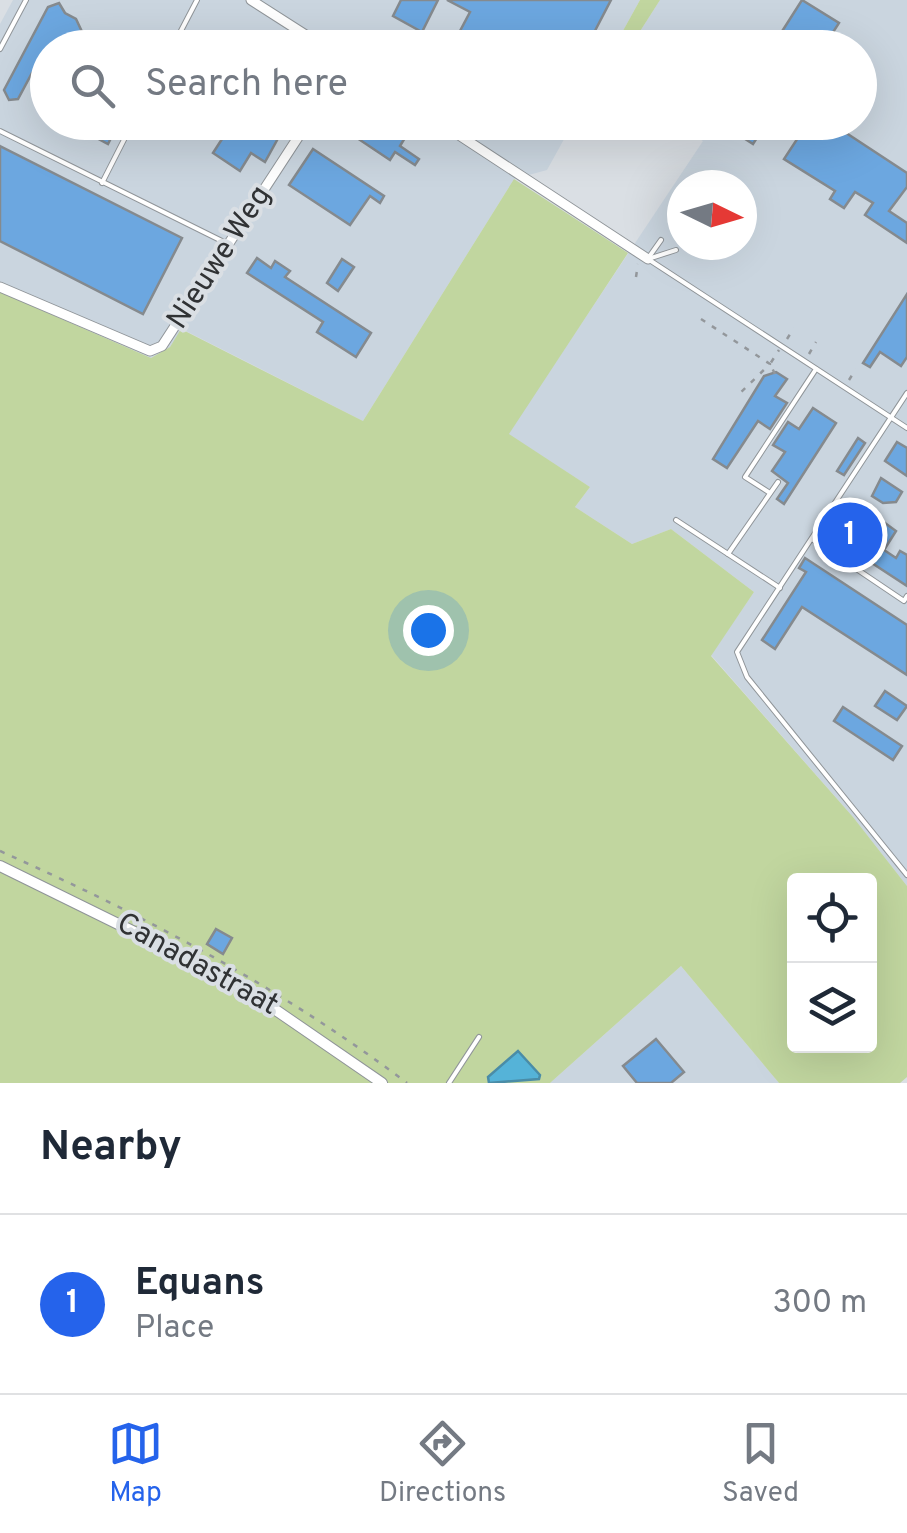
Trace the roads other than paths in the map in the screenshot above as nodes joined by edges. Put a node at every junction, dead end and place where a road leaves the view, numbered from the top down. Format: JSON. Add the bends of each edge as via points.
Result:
{"nodes":[{"id":1,"x":26,"y":0,"type":"edge"},
{"id":2,"x":197,"y":0,"type":"edge"},
{"id":3,"x":251,"y":0,"type":"edge"},
{"id":4,"x":181,"y":30,"type":"edge"},
{"id":5,"x":298,"y":30,"type":"edge"},
{"id":6,"x":0,"y":50,"type":"edge"},
{"id":7,"x":0,"y":130,"type":"edge"},
{"id":8,"x":125,"y":140,"type":"edge"},
{"id":9,"x":296,"y":140,"type":"edge"},
{"id":10,"x":467,"y":140,"type":"edge"},
{"id":11,"x":102,"y":183,"type":"junction"},
{"id":12,"x":660,"y":240,"type":"dead end"},
{"id":13,"x":228,"y":244,"type":"junction"},
{"id":14,"x":667,"y":253,"type":"edge"},
{"id":15,"x":648,"y":259,"type":"junction"},
{"id":16,"x":0,"y":287,"type":"edge"},
{"id":17,"x":816,"y":368,"type":"junction"},
{"id":18,"x":907,"y":392,"type":"edge"},
{"id":19,"x":891,"y":417,"type":"junction"},
{"id":20,"x":907,"y":428,"type":"edge"},
{"id":21,"x":778,"y":482,"type":"dead end"},
{"id":22,"x":770,"y":493,"type":"junction"},
{"id":23,"x":676,"y":520,"type":"dead end"},
{"id":24,"x":812,"y":539,"type":"junction"},
{"id":25,"x":728,"y":554,"type":"junction"},
{"id":26,"x":780,"y":588,"type":"junction"},
{"id":27,"x":907,"y":596,"type":"edge"},
{"id":28,"x":0,"y":866,"type":"edge"},
{"id":29,"x":907,"y":875,"type":"edge"},
{"id":30,"x":478,"y":1037,"type":"dead end"},
{"id":31,"x":382,"y":1083,"type":"edge"},
{"id":32,"x":448,"y":1083,"type":"edge"}],
"edges":[{"from":1,"to":6,"type":"lane"},
{"from":2,"to":4,"type":"lane"},
{"from":3,"to":5,"type":"street"},
{"from":7,"to":11,"type":"lane"},
{"from":8,"to":11,"type":"lane"},
{"from":9,"to":13,"type":"street","name":"Nieuwe Weg"},
{"from":10,"to":15,"type":"street"},
{"from":11,"to":13,"type":"lane"},
{"from":12,"to":15,"type":"lane"},
{"from":13,"to":16,"type":"street","name":"Nieuwe Weg","via":[[162,346],[150,351]]},
{"from":14,"to":15,"type":"lane"},
{"from":15,"to":17,"type":"lane"},
{"from":17,"to":19,"type":"lane"},
{"from":17,"to":22,"type":"lane","via":[[746,477]]},
{"from":18,"to":19,"type":"lane"},
{"from":19,"to":20,"type":"lane"},
{"from":19,"to":24,"type":"lane"},
{"from":21,"to":22,"type":"lane"},
{"from":22,"to":25,"type":"lane"},
{"from":23,"to":25,"type":"lane"},
{"from":24,"to":26,"type":"lane"},
{"from":24,"to":27,"type":"lane","via":[[904,601]]},
{"from":25,"to":26,"type":"lane"},
{"from":26,"to":29,"type":"lane","via":[[737,652],[740,667]]},
{"from":28,"to":31,"type":"street","name":"Canadastraat","via":[[232,980]]},
{"from":30,"to":32,"type":"lane"}]}
